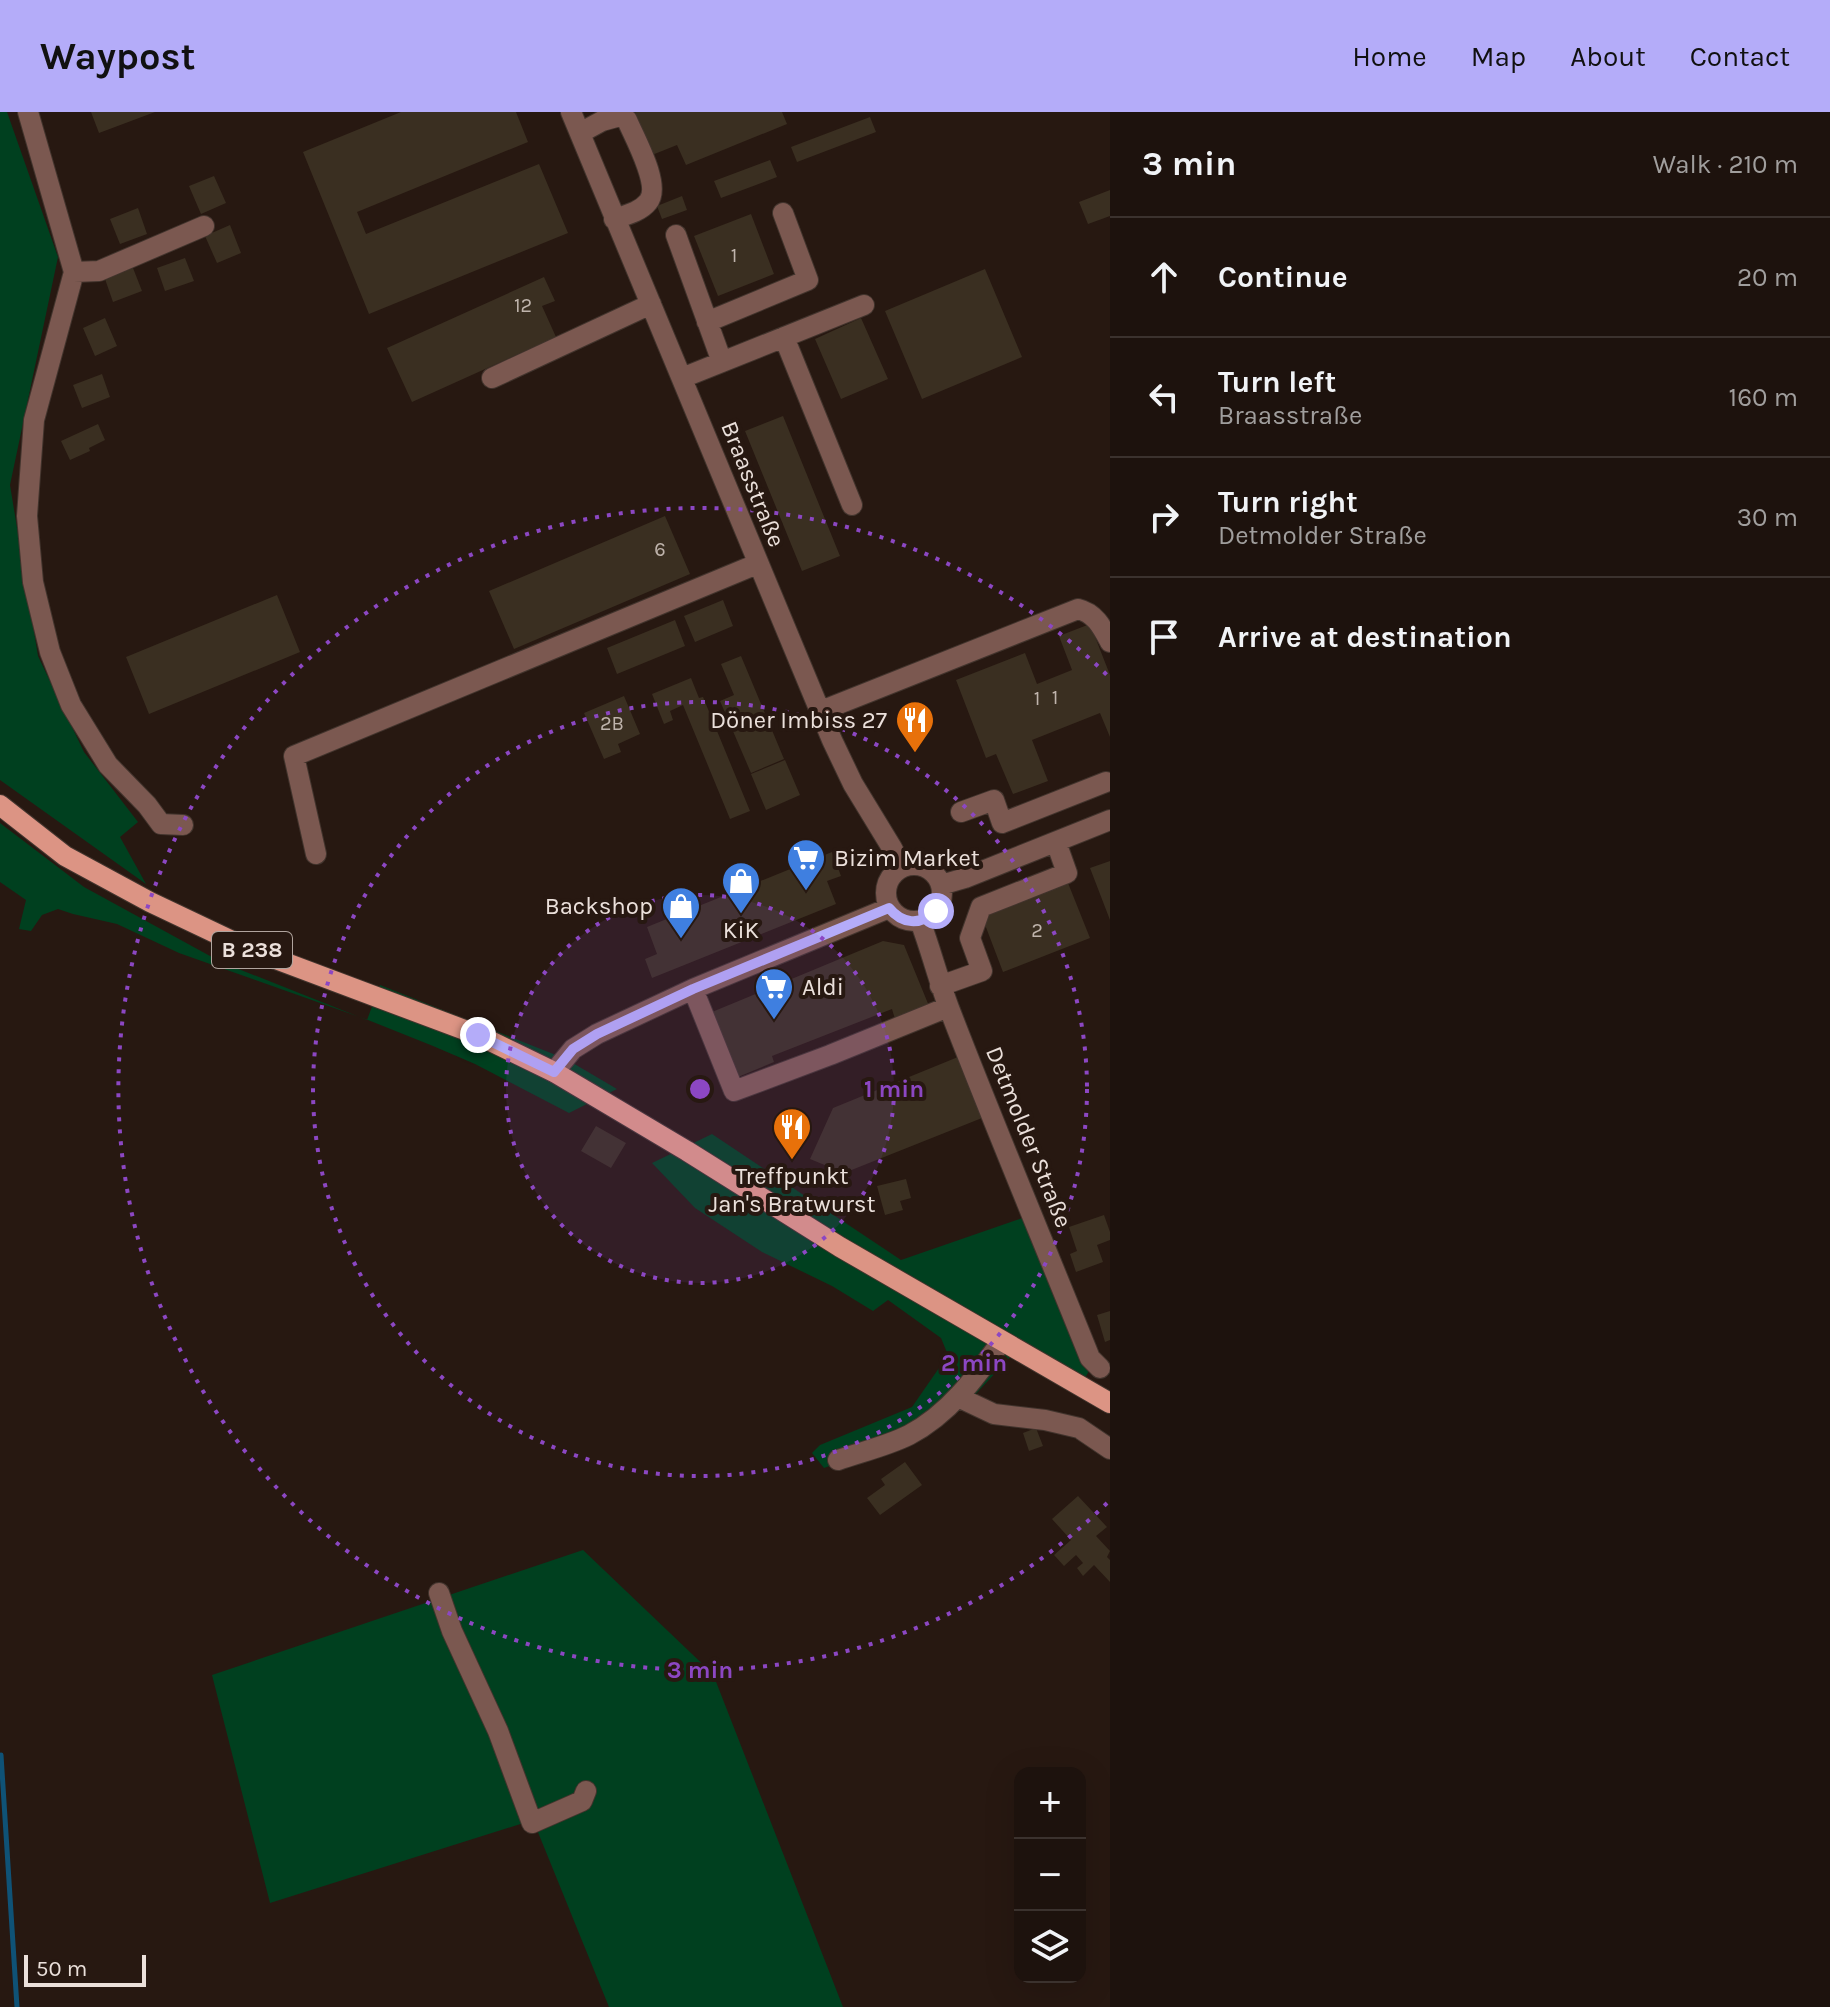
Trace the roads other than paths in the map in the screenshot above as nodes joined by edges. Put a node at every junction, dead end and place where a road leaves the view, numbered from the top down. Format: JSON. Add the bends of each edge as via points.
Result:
{"nodes":[{"id":1,"x":28,"y":112,"type":"edge"},
{"id":2,"x":571,"y":112,"type":"edge"},
{"id":3,"x":620,"y":114,"type":"edge"},
{"id":4,"x":580,"y":133,"type":"junction"},
{"id":5,"x":783,"y":213,"type":"dead end"},
{"id":6,"x":614,"y":219,"type":"junction"},
{"id":7,"x":204,"y":226,"type":"dead end"},
{"id":8,"x":676,"y":235,"type":"dead end"},
{"id":9,"x":74,"y":272,"type":"junction"},
{"id":10,"x":651,"y":304,"type":"junction"},
{"id":11,"x":864,"y":305,"type":"dead end"},
{"id":12,"x":707,"y":322,"type":"junction"},
{"id":13,"x":784,"y":337,"type":"junction"},
{"id":14,"x":722,"y":362,"type":"junction"},
{"id":15,"x":492,"y":378,"type":"dead end"},
{"id":16,"x":682,"y":378,"type":"junction"},
{"id":17,"x":852,"y":505,"type":"dead end"},
{"id":18,"x":757,"y":564,"type":"junction"},
{"id":19,"x":1110,"y":642,"type":"edge"},
{"id":20,"x":821,"y":711,"type":"junction"},
{"id":21,"x":1109,"y":785,"type":"edge"},
{"id":22,"x":0,"y":805,"type":"edge"},
{"id":23,"x":961,"y":812,"type":"dead end"},
{"id":24,"x":1110,"y":820,"type":"edge"},
{"id":25,"x":1002,"y":823,"type":"junction"},
{"id":26,"x":183,"y":825,"type":"dead end"},
{"id":27,"x":1056,"y":842,"type":"junction"},
{"id":28,"x":316,"y":854,"type":"dead end"},
{"id":29,"x":1014,"y":859,"type":"junction"},
{"id":30,"x":902,"y":867,"type":"junction"},
{"id":31,"x":941,"y":885,"type":"junction"},
{"id":32,"x":889,"y":908,"type":"junction"},
{"id":33,"x":920,"y":921,"type":"junction"},
{"id":34,"x":940,"y":986,"type":"junction"},
{"id":35,"x":693,"y":989,"type":"junction"},
{"id":36,"x":948,"y":1007,"type":"junction"},
{"id":37,"x":554,"y":1072,"type":"junction"},
{"id":38,"x":1001,"y":1342,"type":"junction"},
{"id":39,"x":1100,"y":1368,"type":"dead end"},
{"id":40,"x":958,"y":1397,"type":"junction"},
{"id":41,"x":1110,"y":1403,"type":"edge"},
{"id":42,"x":1110,"y":1449,"type":"edge"},
{"id":43,"x":838,"y":1460,"type":"dead end"},
{"id":44,"x":439,"y":1593,"type":"dead end"},
{"id":45,"x":586,"y":1791,"type":"dead end"}],
"edges":[{"from":1,"to":9,"type":"street"},
{"from":2,"to":4,"type":"street","name":"Braasstraße"},
{"from":3,"to":4,"type":"street"},
{"from":3,"to":6,"type":"street","via":[[651,176],[652,196],[636,211]]},
{"from":4,"to":6,"type":"street","name":"Braasstraße"},
{"from":5,"to":12,"type":"street","via":[[808,280]]},
{"from":6,"to":10,"type":"street","name":"Braasstraße"},
{"from":7,"to":9,"type":"street","via":[[99,271]]},
{"from":8,"to":12,"type":"street"},
{"from":9,"to":26,"type":"street","via":[[34,420],[27,516],[33,582],[66,693],[108,765],[161,824]]},
{"from":10,"to":15,"type":"street"},
{"from":10,"to":16,"type":"street","name":"Braasstraße"},
{"from":11,"to":13,"type":"street"},
{"from":12,"to":14,"type":"street"},
{"from":13,"to":14,"type":"street"},
{"from":13,"to":17,"type":"street"},
{"from":14,"to":16,"type":"street"},
{"from":16,"to":18,"type":"street","name":"Braasstraße"},
{"from":18,"to":20,"type":"street","name":"Braasstraße"},
{"from":18,"to":28,"type":"street","via":[[294,756]]},
{"from":19,"to":20,"type":"street","via":[[1088,611],[1078,609]]},
{"from":20,"to":30,"type":"street","name":"Braasstraße","via":[[853,784]]},
{"from":21,"to":25,"type":"street"},
{"from":22,"to":37,"type":"main road","number":"B 238","via":[[65,856],[178,915],[249,949],[478,1035]]},
{"from":23,"to":25,"type":"street","via":[[994,800]]},
{"from":24,"to":27,"type":"street"},
{"from":25,"to":29,"type":"street"},
{"from":27,"to":29,"type":"street"},
{"from":27,"to":34,"type":"street","via":[[1067,873],[981,907],[970,938],[982,971]]},
{"from":29,"to":31,"type":"street"},
{"from":30,"to":31,"type":"street","via":[[921,866]]},
{"from":30,"to":32,"type":"street","via":[[885,889]]},
{"from":31,"to":33,"type":"street","via":[[936,911]]},
{"from":32,"to":33,"type":"street","via":[[902,920]]},
{"from":32,"to":35,"type":"street"},
{"from":33,"to":34,"type":"street","name":"Detmolder Straße"},
{"from":34,"to":36,"type":"street","name":"Detmolder Straße"},
{"from":35,"to":36,"type":"street","via":[[734,1091]]},
{"from":35,"to":37,"type":"street","via":[[597,1034],[573,1049]]},
{"from":36,"to":39,"type":"street","name":"Detmolder Straße","via":[[1090,1358]]},
{"from":37,"to":38,"type":"main road","number":"B 238"},
{"from":38,"to":40,"type":"street"},
{"from":38,"to":41,"type":"main road","number":"B 238"},
{"from":40,"to":42,"type":"street","via":[[994,1414],[1079,1428]]},
{"from":40,"to":43,"type":"street","via":[[908,1435]]},
{"from":44,"to":45,"type":"street","via":[[532,1823],[582,1801]]}]}
